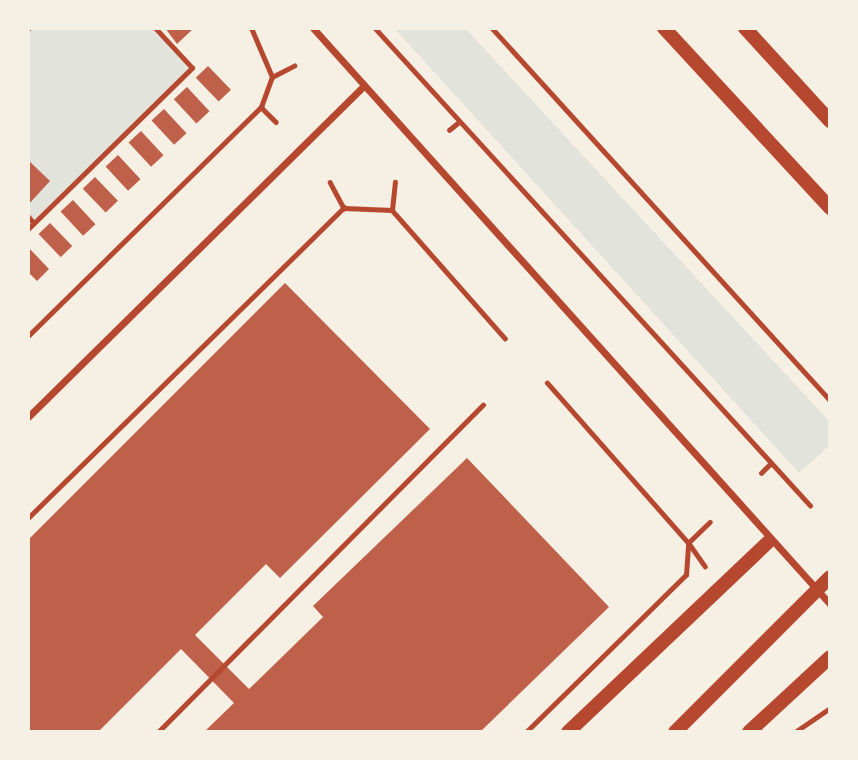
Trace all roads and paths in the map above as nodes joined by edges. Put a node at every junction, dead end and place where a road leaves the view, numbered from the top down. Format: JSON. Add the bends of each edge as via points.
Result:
{"nodes":[{"id":1,"x":155,"y":28,"type":"edge"},
{"id":2,"x":251,"y":28,"type":"edge"},
{"id":3,"x":313,"y":28,"type":"edge"},
{"id":4,"x":375,"y":28,"type":"edge"},
{"id":5,"x":492,"y":28,"type":"edge"},
{"id":6,"x":664,"y":28,"type":"edge"},
{"id":7,"x":744,"y":28,"type":"edge"},
{"id":8,"x":294,"y":66,"type":"dead end"},
{"id":9,"x":272,"y":77,"type":"junction"},
{"id":10,"x":364,"y":86,"type":"junction"},
{"id":11,"x":261,"y":107,"type":"junction"},
{"id":12,"x":830,"y":121,"type":"edge"},
{"id":13,"x":276,"y":122,"type":"dead end"},
{"id":14,"x":459,"y":122,"type":"junction"},
{"id":15,"x":449,"y":130,"type":"dead end"},
{"id":16,"x":330,"y":181,"type":"dead end"},
{"id":17,"x":395,"y":182,"type":"dead end"},
{"id":18,"x":344,"y":208,"type":"junction"},
{"id":19,"x":830,"y":208,"type":"edge"},
{"id":20,"x":392,"y":210,"type":"junction"},
{"id":21,"x":28,"y":216,"type":"edge"},
{"id":22,"x":34,"y":223,"type":"junction"},
{"id":23,"x":28,"y":229,"type":"edge"},
{"id":24,"x":28,"y":336,"type":"edge"},
{"id":25,"x":505,"y":338,"type":"dead end"},
{"id":26,"x":547,"y":383,"type":"dead end"},
{"id":27,"x":830,"y":400,"type":"edge"},
{"id":28,"x":483,"y":405,"type":"dead end"},
{"id":29,"x":28,"y":417,"type":"edge"},
{"id":30,"x":771,"y":463,"type":"junction"},
{"id":31,"x":761,"y":473,"type":"dead end"},
{"id":32,"x":810,"y":505,"type":"dead end"},
{"id":33,"x":28,"y":518,"type":"edge"},
{"id":34,"x":710,"y":522,"type":"dead end"},
{"id":35,"x":688,"y":542,"type":"junction"},
{"id":36,"x":768,"y":542,"type":"junction"},
{"id":37,"x":830,"y":577,"type":"edge"},
{"id":38,"x":713,"y":580,"type":"dead end"},
{"id":39,"x":830,"y":604,"type":"edge"},
{"id":40,"x":830,"y":657,"type":"edge"},
{"id":41,"x":830,"y":708,"type":"edge"},
{"id":42,"x":158,"y":732,"type":"edge"},
{"id":43,"x":526,"y":732,"type":"edge"},
{"id":44,"x":568,"y":732,"type":"edge"},
{"id":45,"x":675,"y":732,"type":"edge"},
{"id":46,"x":749,"y":732,"type":"edge"},
{"id":47,"x":795,"y":732,"type":"edge"}],
"edges":[{"from":1,"to":22,"type":"path","via":[[192,68]]},
{"from":2,"to":9,"type":"path"},
{"from":3,"to":10,"type":"street"},
{"from":4,"to":14,"type":"path"},
{"from":5,"to":27,"type":"path"},
{"from":6,"to":19,"type":"main road"},
{"from":7,"to":12,"type":"main road"},
{"from":8,"to":9,"type":"path"},
{"from":9,"to":11,"type":"path"},
{"from":10,"to":29,"type":"street"},
{"from":10,"to":36,"type":"street"},
{"from":11,"to":13,"type":"path"},
{"from":11,"to":24,"type":"path"},
{"from":14,"to":15,"type":"path"},
{"from":14,"to":30,"type":"path"},
{"from":16,"to":18,"type":"path"},
{"from":17,"to":20,"type":"path"},
{"from":18,"to":20,"type":"path"},
{"from":18,"to":33,"type":"path"},
{"from":20,"to":25,"type":"path"},
{"from":21,"to":22,"type":"path"},
{"from":22,"to":23,"type":"path"},
{"from":26,"to":35,"type":"path"},
{"from":28,"to":42,"type":"path"},
{"from":30,"to":31,"type":"path"},
{"from":30,"to":32,"type":"path"},
{"from":34,"to":35,"type":"path"},
{"from":35,"to":38,"type":"path"},
{"from":35,"to":43,"type":"path","via":[[686,575]]},
{"from":36,"to":39,"type":"street"},
{"from":36,"to":44,"type":"main road"},
{"from":37,"to":45,"type":"main road"},
{"from":40,"to":46,"type":"main road"},
{"from":41,"to":47,"type":"path"}]}
